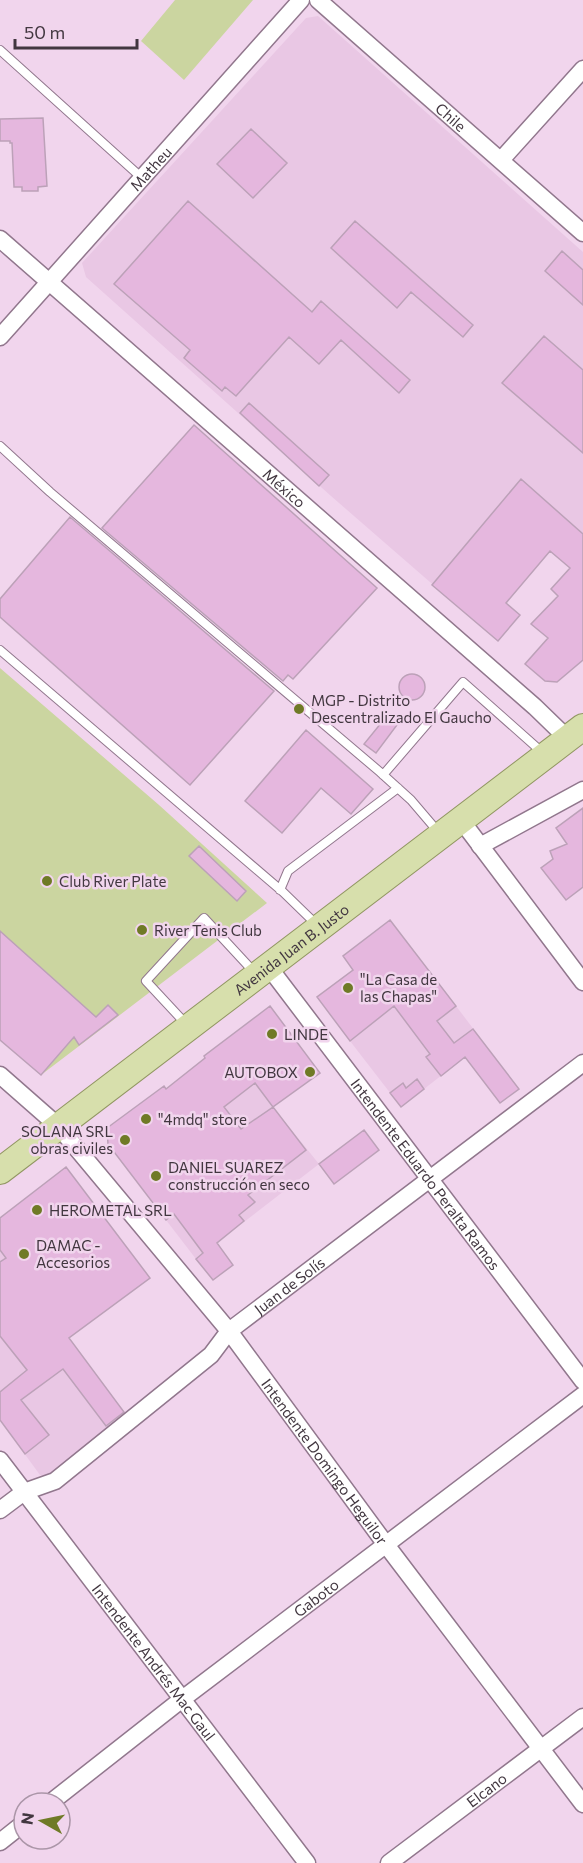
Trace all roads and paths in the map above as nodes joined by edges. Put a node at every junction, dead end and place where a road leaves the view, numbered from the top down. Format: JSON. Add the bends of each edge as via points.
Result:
{"nodes":[{"id":1,"x":301,"y":0,"type":"edge"},
{"id":2,"x":318,"y":0,"type":"edge"},
{"id":3,"x":0,"y":50,"type":"edge"},
{"id":4,"x":583,"y":69,"type":"edge"},
{"id":5,"x":501,"y":160,"type":"junction"},
{"id":6,"x":142,"y":178,"type":"junction"},
{"id":7,"x":583,"y":233,"type":"edge"},
{"id":8,"x":0,"y":239,"type":"edge"},
{"id":9,"x":49,"y":282,"type":"junction"},
{"id":10,"x":0,"y":337,"type":"edge"},
{"id":11,"x":0,"y":446,"type":"edge"},
{"id":12,"x":0,"y":650,"type":"edge"},
{"id":13,"x":575,"y":733,"type":"edge"},
{"id":14,"x":546,"y":755,"type":"junction"},
{"id":15,"x":383,"y":775,"type":"junction"},
{"id":16,"x":398,"y":788,"type":"junction"},
{"id":17,"x":583,"y":790,"type":"edge"},
{"id":18,"x":451,"y":827,"type":"junction"},
{"id":19,"x":480,"y":846,"type":"junction"},
{"id":20,"x":280,"y":890,"type":"junction"},
{"id":21,"x":318,"y":927,"type":"junction"},
{"id":22,"x":262,"y":971,"type":"junction"},
{"id":23,"x":583,"y":982,"type":"edge"},
{"id":24,"x":188,"y":1026,"type":"junction"},
{"id":25,"x":583,"y":1063,"type":"edge"},
{"id":26,"x":0,"y":1075,"type":"edge"},
{"id":27,"x":58,"y":1126,"type":"junction"},
{"id":28,"x":0,"y":1171,"type":"edge"},
{"id":29,"x":430,"y":1180,"type":"junction"},
{"id":30,"x":229,"y":1330,"type":"junction"},
{"id":31,"x":583,"y":1380,"type":"edge"},
{"id":32,"x":583,"y":1395,"type":"edge"},
{"id":33,"x":0,"y":1460,"type":"edge"},
{"id":34,"x":24,"y":1492,"type":"junction"},
{"id":35,"x":0,"y":1510,"type":"edge"},
{"id":36,"x":387,"y":1546,"type":"junction"},
{"id":37,"x":181,"y":1700,"type":"junction"},
{"id":38,"x":583,"y":1717,"type":"edge"},
{"id":39,"x":540,"y":1748,"type":"junction"},
{"id":40,"x":65,"y":1791,"type":"edge"},
{"id":41,"x":583,"y":1804,"type":"edge"},
{"id":42,"x":12,"y":1832,"type":"edge"},
{"id":43,"x":0,"y":1842,"type":"edge"},
{"id":44,"x":307,"y":1863,"type":"edge"},
{"id":45,"x":389,"y":1863,"type":"edge"}],
"edges":[{"from":1,"to":6,"type":"street","name":"Matheu"},
{"from":2,"to":5,"type":"street","name":"Chile"},
{"from":3,"to":6,"type":"lane"},
{"from":4,"to":5,"type":"street"},
{"from":5,"to":7,"type":"street","name":"Chile"},
{"from":6,"to":9,"type":"street","name":"Matheu"},
{"from":8,"to":9,"type":"street","name":"México"},
{"from":9,"to":10,"type":"street","name":"Matheu"},
{"from":9,"to":13,"type":"street","name":"México","via":[[535,707]]},
{"from":11,"to":15,"type":"lane"},
{"from":12,"to":20,"type":"lane"},
{"from":13,"to":14,"type":"main road","name":"Avenida Juan B. Justo"},
{"from":14,"to":15,"type":"lane","via":[[462,682]]},
{"from":14,"to":18,"type":"main road","name":"Avenida Juan B. Justo"},
{"from":15,"to":16,"type":"lane"},
{"from":16,"to":18,"type":"lane"},
{"from":16,"to":20,"type":"lane","via":[[288,871]]},
{"from":17,"to":19,"type":"street"},
{"from":18,"to":19,"type":"street"},
{"from":18,"to":21,"type":"main road","name":"Avenida Juan B. Justo"},
{"from":19,"to":23,"type":"street"},
{"from":20,"to":21,"type":"lane"},
{"from":21,"to":22,"type":"main road","name":"Avenida Juan B. Justo"},
{"from":22,"to":24,"type":"main road","name":"Avenida Juan B. Justo"},
{"from":22,"to":24,"type":"lane","via":[[204,918],[146,981]]},
{"from":22,"to":29,"type":"street","name":"Intendente Eduardo Peralta Ramos"},
{"from":24,"to":27,"type":"main road","name":"Avenida Juan B. Justo"},
{"from":25,"to":29,"type":"street","name":"Juan de Solís"},
{"from":26,"to":27,"type":"street","name":"Intendente Domingo Heguilor"},
{"from":27,"to":28,"type":"main road","name":"Avenida Juan B. Justo"},
{"from":27,"to":30,"type":"street","name":"Intendente Domingo Heguilor"},
{"from":29,"to":30,"type":"street","name":"Juan de Solís"},
{"from":29,"to":31,"type":"street","name":"Intendente Eduardo Peralta Ramos"},
{"from":30,"to":34,"type":"street","name":"Juan de Solís","via":[[211,1355],[55,1481]]},
{"from":30,"to":36,"type":"street","name":"Intendente Domingo Heguilor"},
{"from":32,"to":36,"type":"street","name":"Gaboto"},
{"from":33,"to":34,"type":"street","name":"Intendente Andrés Mac Gaul"},
{"from":34,"to":35,"type":"street","name":"Juan de Solís"},
{"from":34,"to":37,"type":"street","name":"Intendente Andrés Mac Gaul"},
{"from":36,"to":37,"type":"street","name":"Gaboto"},
{"from":36,"to":39,"type":"street","name":"Intendente Domingo Heguilor"},
{"from":37,"to":40,"type":"street","name":"Gaboto"},
{"from":37,"to":44,"type":"street","name":"Intendente Andrés Mac Gaul"},
{"from":38,"to":39,"type":"street","name":"Elcano"},
{"from":39,"to":41,"type":"street","name":"Intendente Domingo Heguilor"},
{"from":39,"to":45,"type":"street","name":"Elcano"},
{"from":42,"to":43,"type":"street"}]}
